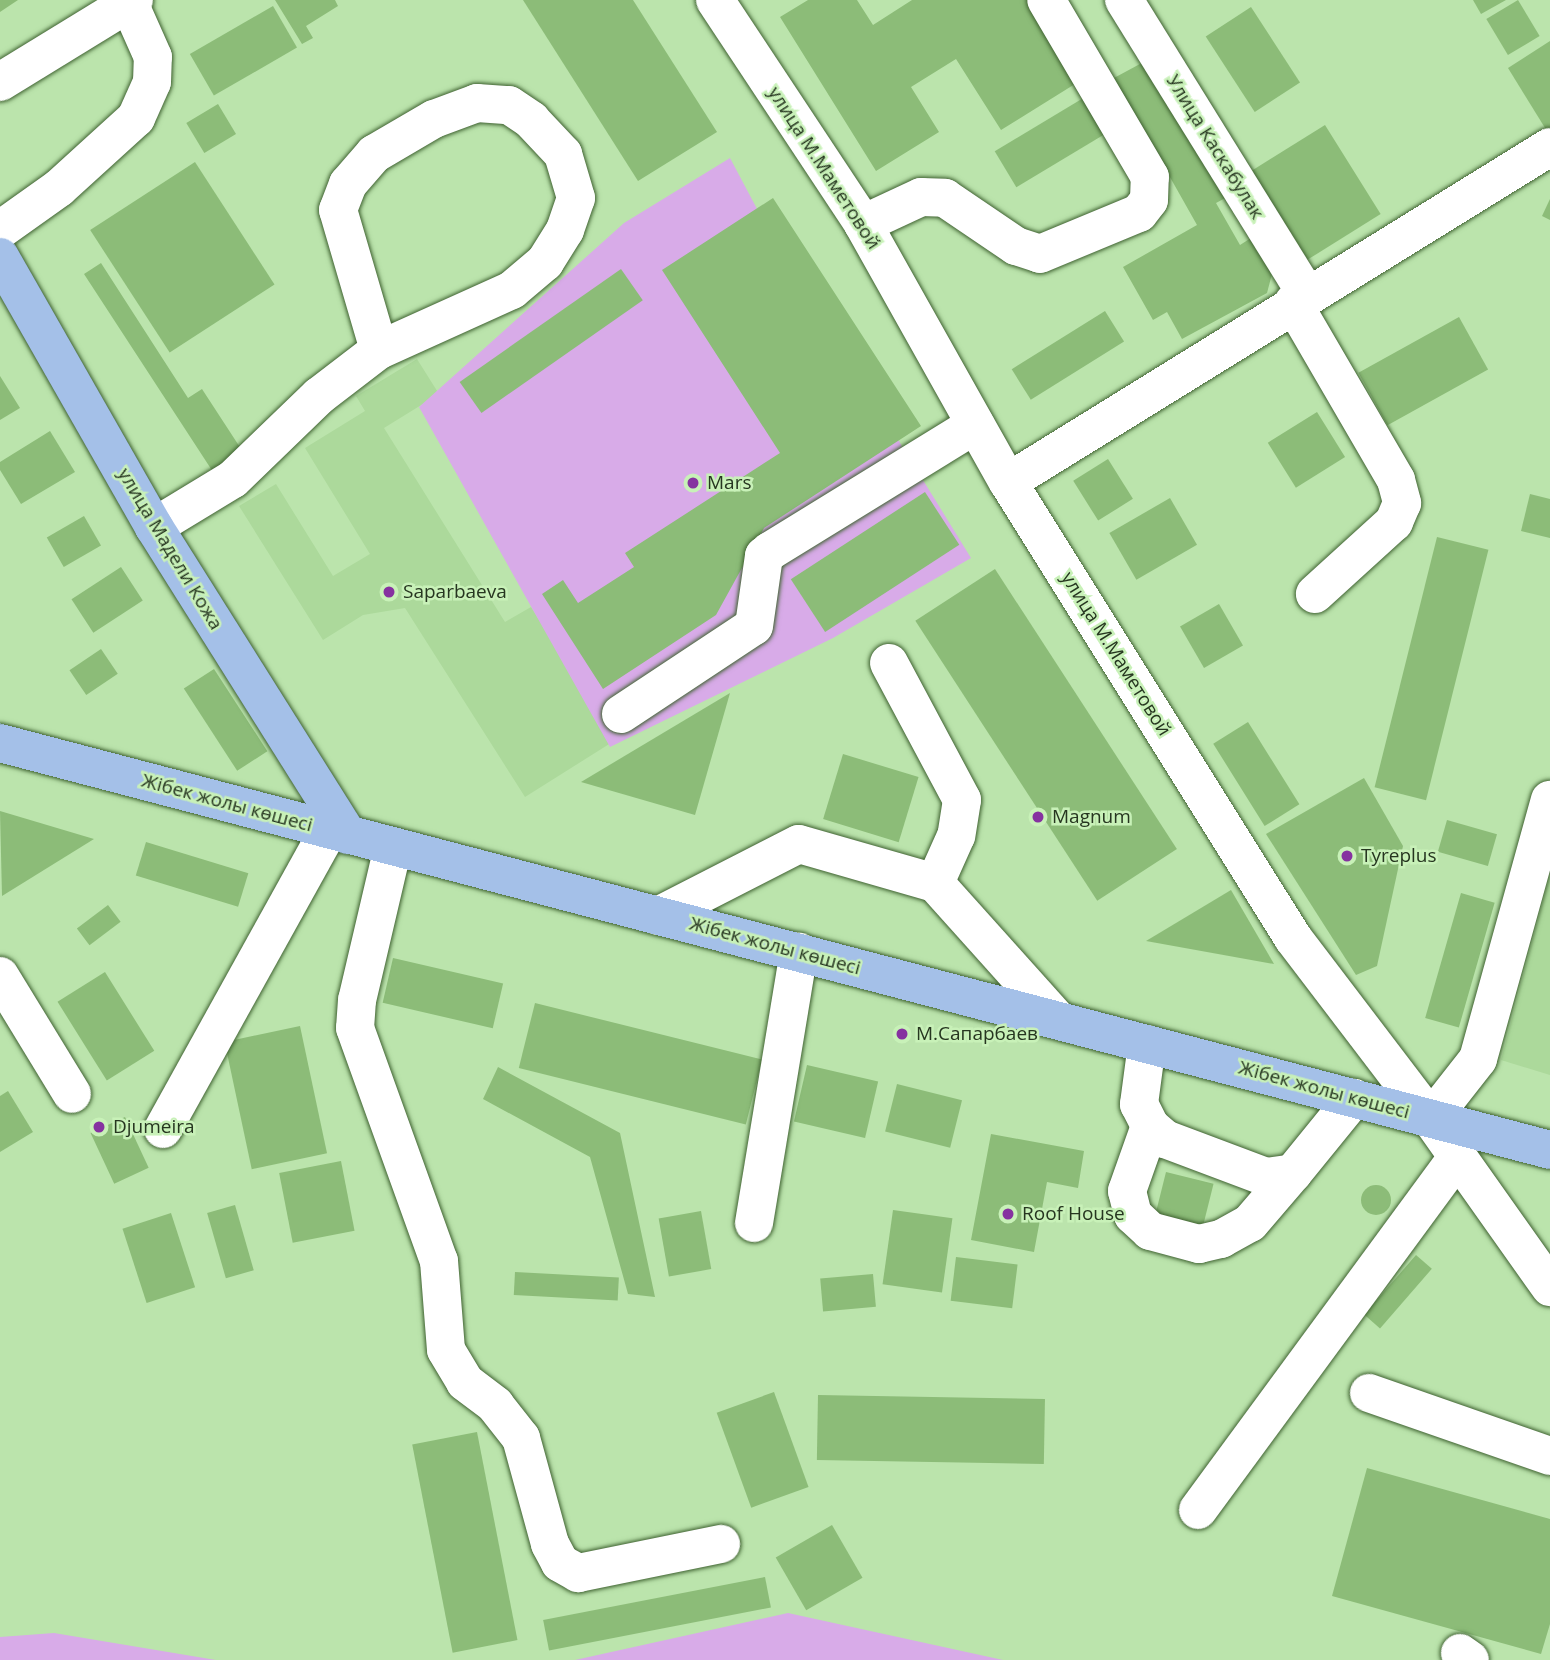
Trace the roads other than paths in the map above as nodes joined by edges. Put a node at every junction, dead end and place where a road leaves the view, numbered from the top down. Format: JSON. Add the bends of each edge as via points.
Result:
{"nodes":[{"id":1,"x":1046,"y":0,"type":"edge"},
{"id":2,"x":1124,"y":0,"type":"edge"},
{"id":3,"x":132,"y":2,"type":"edge"},
{"id":4,"x":726,"y":4,"type":"edge"},
{"id":5,"x":0,"y":82,"type":"edge"},
{"id":6,"x":1550,"y":147,"type":"edge"},
{"id":7,"x":863,"y":224,"type":"junction"},
{"id":8,"x":0,"y":230,"type":"edge"},
{"id":9,"x":0,"y":257,"type":"edge"},
{"id":10,"x":1300,"y":299,"type":"junction"},
{"id":11,"x":379,"y":350,"type":"junction"},
{"id":12,"x":975,"y":425,"type":"junction"},
{"id":13,"x":1008,"y":482,"type":"junction"},
{"id":14,"x":154,"y":527,"type":"junction"},
{"id":15,"x":1315,"y":594,"type":"dead end"},
{"id":16,"x":889,"y":663,"type":"dead end"},
{"id":17,"x":621,"y":714,"type":"dead end"},
{"id":18,"x":0,"y":743,"type":"edge"},
{"id":19,"x":1550,"y":800,"type":"edge"},
{"id":20,"x":339,"y":832,"type":"junction"},
{"id":21,"x":393,"y":847,"type":"junction"},
{"id":22,"x":935,"y":883,"type":"junction"},
{"id":23,"x":658,"y":916,"type":"junction"},
{"id":24,"x":799,"y":952,"type":"junction"},
{"id":25,"x":0,"y":976,"type":"edge"},
{"id":26,"x":1058,"y":1020,"type":"junction"},
{"id":27,"x":1147,"y":1044,"type":"junction"},
{"id":28,"x":72,"y":1094,"type":"dead end"},
{"id":29,"x":1354,"y":1098,"type":"junction"},
{"id":30,"x":1432,"y":1119,"type":"junction"},
{"id":31,"x":1150,"y":1126,"type":"junction"},
{"id":32,"x":163,"y":1129,"type":"dead end"},
{"id":33,"x":1550,"y":1150,"type":"edge"},
{"id":34,"x":1458,"y":1156,"type":"junction"},
{"id":35,"x":1293,"y":1173,"type":"junction"},
{"id":36,"x":754,"y":1223,"type":"dead end"},
{"id":37,"x":1550,"y":1287,"type":"edge"},
{"id":38,"x":1369,"y":1393,"type":"dead end"},
{"id":39,"x":1550,"y":1456,"type":"edge"},
{"id":40,"x":1198,"y":1510,"type":"dead end"},
{"id":41,"x":721,"y":1544,"type":"dead end"}],
"edges":[{"from":1,"to":7,"type":"street","via":[[1150,177],[1149,200],[1139,213],[1040,254],[1016,246],[945,198],[920,197]]},
{"from":2,"to":10,"type":"street","name":"Улица Каскабулак"},
{"from":3,"to":5,"type":"street"},
{"from":3,"to":8,"type":"street","via":[[153,57],[152,82],[136,118],[59,188]]},
{"from":4,"to":7,"type":"street","name":"улица М.Маметовой"},
{"from":6,"to":10,"type":"street"},
{"from":7,"to":12,"type":"street","name":"улица М.Маметовой"},
{"from":9,"to":14,"type":"main road","name":"улица Мадели Кожа"},
{"from":10,"to":13,"type":"street"},
{"from":10,"to":15,"type":"street","name":"Улица Каскабулак","via":[[1396,481],[1402,503],[1394,522]]},
{"from":11,"to":11,"type":"street","via":[[512,290],[545,262],[565,230],[576,198],[563,154],[531,120],[509,105],[477,103],[434,119],[374,154],[348,184],[338,210]]},
{"from":11,"to":14,"type":"street","via":[[319,396],[233,479]]},
{"from":12,"to":13,"type":"street","name":"улица М.Маметовой"},
{"from":12,"to":17,"type":"street","via":[[769,551],[754,626]]},
{"from":13,"to":30,"type":"street","name":"улица М.Маметовой","via":[[1293,938]]},
{"from":14,"to":20,"type":"main road","name":"улица Мадели Кожа"},
{"from":16,"to":22,"type":"street","via":[[962,800],[956,836]]},
{"from":18,"to":20,"type":"main road","name":"Жібек жолы көшесі"},
{"from":19,"to":30,"type":"street","via":[[1478,1059]]},
{"from":20,"to":21,"type":"main road","name":"Жібек жолы көшесі"},
{"from":20,"to":32,"type":"street"},
{"from":21,"to":23,"type":"main road","name":"Жібек жолы көшесі"},
{"from":21,"to":41,"type":"street","via":[[356,1000],[355,1028],[439,1261],[446,1350],[465,1382],[495,1405],[522,1438],[550,1544],[560,1563],[578,1573]]},
{"from":22,"to":23,"type":"street","via":[[799,844]]},
{"from":22,"to":26,"type":"street"},
{"from":23,"to":24,"type":"main road","name":"Жібек жолы көшесі"},
{"from":24,"to":26,"type":"main road","name":"Жібек жолы көшесі"},
{"from":24,"to":36,"type":"street"},
{"from":25,"to":28,"type":"street"},
{"from":26,"to":27,"type":"main road","name":"Жібек жолы көшесі"},
{"from":27,"to":29,"type":"main road","name":"Жібек жолы көшесі"},
{"from":27,"to":31,"type":"street","via":[[1139,1104]]},
{"from":29,"to":30,"type":"main road","name":"Жібек жолы көшесі"},
{"from":29,"to":35,"type":"street"},
{"from":30,"to":33,"type":"main road","name":"Жібек жолы көшесі"},
{"from":30,"to":34,"type":"street","name":"улица М.Маметовой"},
{"from":31,"to":35,"type":"street","via":[[1165,1139],[1266,1177]]},
{"from":31,"to":35,"type":"street","via":[[1127,1191],[1133,1215],[1150,1231],[1199,1244],[1221,1239],[1250,1223]]},
{"from":34,"to":37,"type":"street","name":"улица М.Маметовой"},
{"from":34,"to":40,"type":"street"},
{"from":38,"to":39,"type":"street"}]}
